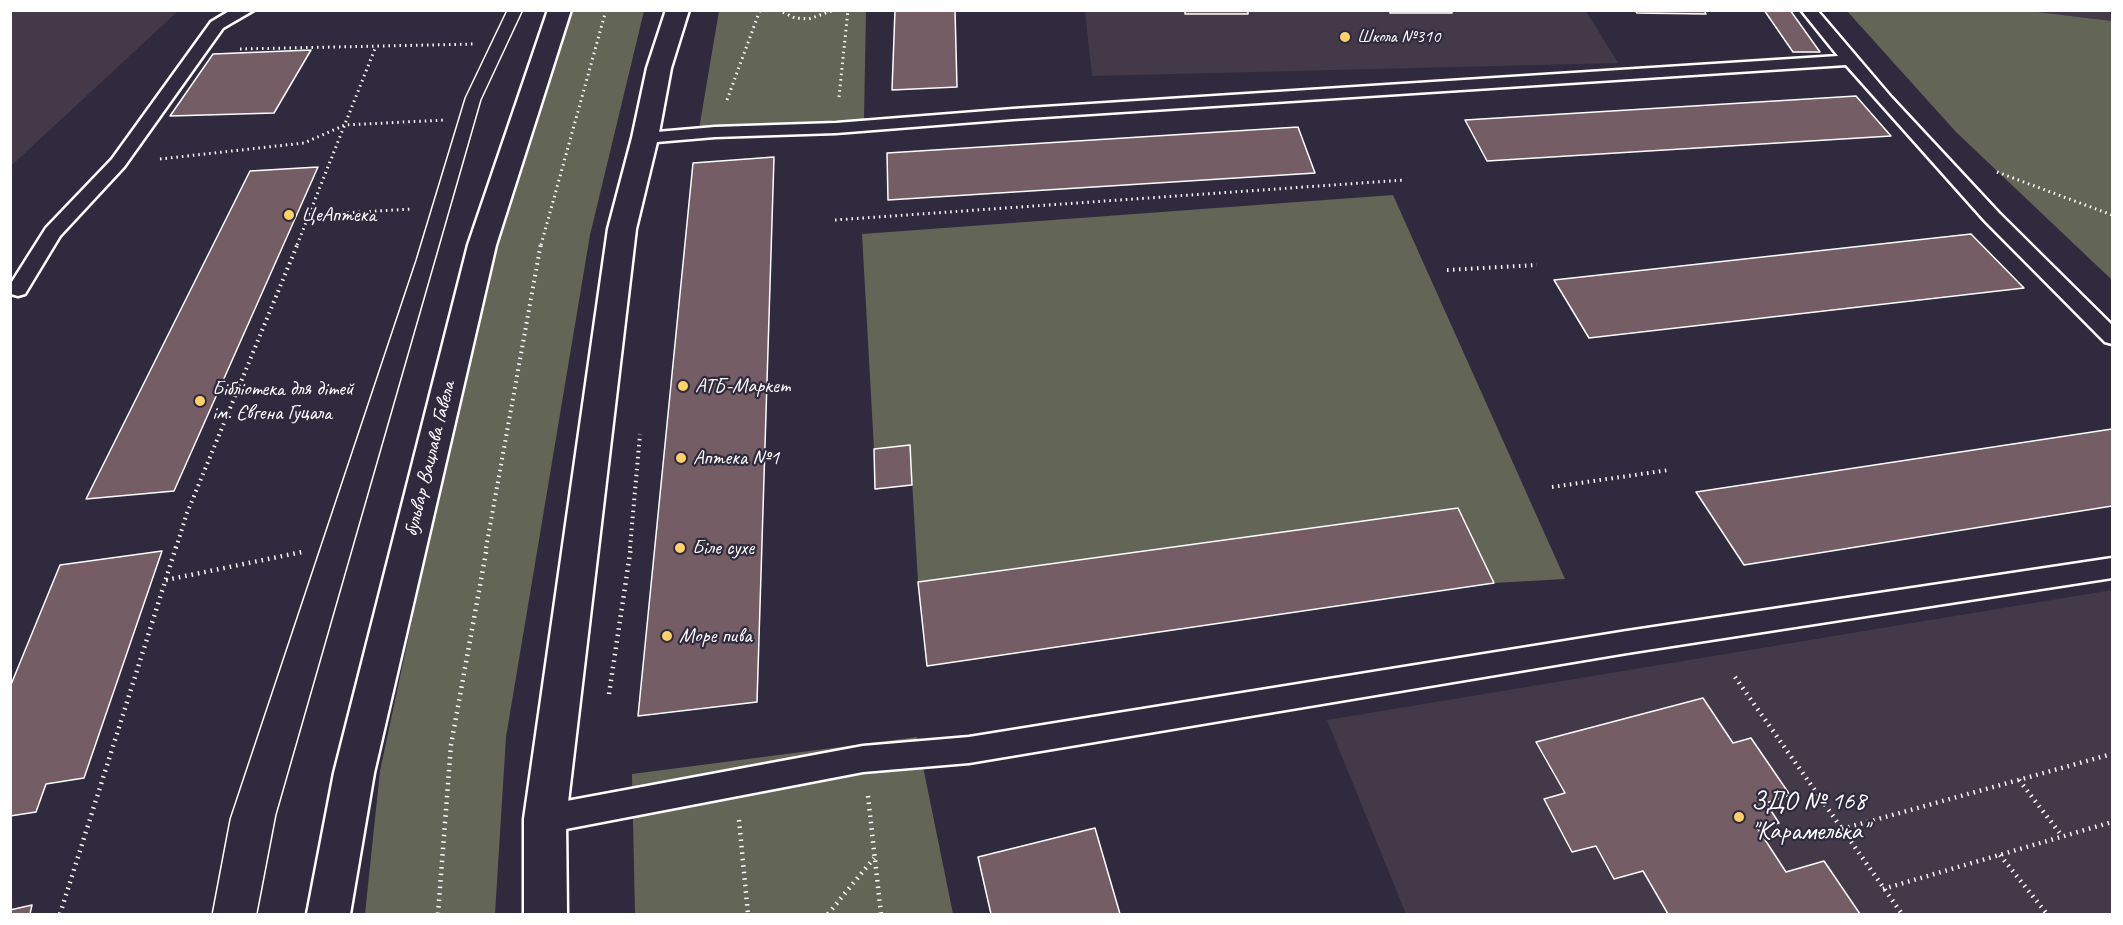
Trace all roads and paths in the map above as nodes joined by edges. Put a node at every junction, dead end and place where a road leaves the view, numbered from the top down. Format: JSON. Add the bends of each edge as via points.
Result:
{"nodes":[{"id":1,"x":247,"y":10,"type":"edge"},
{"id":2,"x":560,"y":10,"type":"edge"},
{"id":3,"x":606,"y":10,"type":"edge"},
{"id":4,"x":678,"y":10,"type":"edge"},
{"id":5,"x":760,"y":10,"type":"edge"},
{"id":6,"x":778,"y":10,"type":"edge"},
{"id":7,"x":834,"y":10,"type":"edge"},
{"id":8,"x":848,"y":10,"type":"edge"},
{"id":9,"x":1808,"y":10,"type":"edge"},
{"id":10,"x":476,"y":44,"type":"dead end"},
{"id":11,"x":376,"y":46,"type":"junction"},
{"id":12,"x":197,"y":50,"type":"junction"},
{"id":13,"x":1849,"y":60,"type":"junction"},
{"id":14,"x":445,"y":120,"type":"dead end"},
{"id":15,"x":345,"y":125,"type":"junction"},
{"id":16,"x":836,"y":128,"type":"junction"},
{"id":17,"x":715,"y":132,"type":"junction"},
{"id":18,"x":645,"y":138,"type":"junction"},
{"id":19,"x":118,"y":163,"type":"junction"},
{"id":20,"x":1992,"y":170,"type":"dead end"},
{"id":21,"x":1404,"y":180,"type":"dead end"},
{"id":22,"x":412,"y":209,"type":"dead end"},
{"id":23,"x":309,"y":215,"type":"junction"},
{"id":24,"x":2112,"y":215,"type":"edge"},
{"id":25,"x":835,"y":219,"type":"dead end"},
{"id":26,"x":1537,"y":265,"type":"dead end"},
{"id":27,"x":1447,"y":270,"type":"dead end"},
{"id":28,"x":18,"y":289,"type":"dead end"},
{"id":29,"x":2112,"y":337,"type":"edge"},
{"id":30,"x":640,"y":431,"type":"dead end"},
{"id":31,"x":1669,"y":470,"type":"dead end"},
{"id":32,"x":1552,"y":487,"type":"dead end"},
{"id":33,"x":302,"y":552,"type":"dead end"},
{"id":34,"x":2112,"y":568,"type":"edge"},
{"id":35,"x":166,"y":579,"type":"junction"},
{"id":36,"x":1735,"y":677,"type":"dead end"},
{"id":37,"x":608,"y":700,"type":"dead end"},
{"id":38,"x":2112,"y":754,"type":"edge"},
{"id":39,"x":863,"y":759,"type":"junction"},
{"id":40,"x":2019,"y":780,"type":"junction"},
{"id":41,"x":736,"y":783,"type":"junction"},
{"id":42,"x":545,"y":819,"type":"junction"},
{"id":43,"x":2112,"y":822,"type":"edge"},
{"id":44,"x":1842,"y":829,"type":"junction"},
{"id":45,"x":2062,"y":837,"type":"junction"},
{"id":46,"x":2000,"y":855,"type":"junction"},
{"id":47,"x":874,"y":858,"type":"junction"},
{"id":48,"x":1883,"y":889,"type":"junction"},
{"id":49,"x":60,"y":915,"type":"edge"},
{"id":50,"x":328,"y":915,"type":"edge"},
{"id":51,"x":438,"y":915,"type":"edge"},
{"id":52,"x":545,"y":915,"type":"edge"},
{"id":53,"x":748,"y":915,"type":"edge"},
{"id":54,"x":828,"y":915,"type":"edge"},
{"id":55,"x":881,"y":915,"type":"edge"},
{"id":56,"x":1902,"y":915,"type":"edge"},
{"id":57,"x":2047,"y":915,"type":"edge"}],
"edges":[{"from":1,"to":12,"type":"lane","via":[[217,25]]},
{"from":2,"to":50,"type":"main road","name":"бульвар Вацлава Гавела","via":[[482,245],[354,773]]},
{"from":3,"to":51,"type":"path","via":[[542,239],[451,745]]},
{"from":4,"to":18,"type":"main road","via":[[659,68]]},
{"from":5,"to":17,"type":"path"},
{"from":6,"to":7,"type":"path","via":[[809,19]]},
{"from":8,"to":16,"type":"path"},
{"from":9,"to":13,"type":"lane"},
{"from":10,"to":11,"type":"path"},
{"from":11,"to":12,"type":"path"},
{"from":11,"to":15,"type":"path"},
{"from":12,"to":19,"type":"lane"},
{"from":13,"to":16,"type":"lane"},
{"from":13,"to":29,"type":"lane","via":[[1992,217]]},
{"from":14,"to":15,"type":"path"},
{"from":15,"to":19,"type":"path","via":[[304,143]]},
{"from":15,"to":23,"type":"path"},
{"from":16,"to":17,"type":"lane"},
{"from":17,"to":18,"type":"lane"},
{"from":18,"to":42,"type":"main road","via":[[622,229]]},
{"from":19,"to":28,"type":"lane","via":[[53,232]]},
{"from":20,"to":24,"type":"path"},
{"from":21,"to":25,"type":"path"},
{"from":22,"to":23,"type":"path"},
{"from":23,"to":35,"type":"path","via":[[187,513]]},
{"from":26,"to":27,"type":"path"},
{"from":30,"to":37,"type":"path","via":[[634,523]]},
{"from":31,"to":32,"type":"path"},
{"from":33,"to":35,"type":"path"},
{"from":34,"to":39,"type":"lane","via":[[1627,642],[969,750]]},
{"from":35,"to":49,"type":"path"},
{"from":36,"to":44,"type":"path"},
{"from":38,"to":40,"type":"path"},
{"from":39,"to":41,"type":"lane"},
{"from":39,"to":47,"type":"path"},
{"from":40,"to":44,"type":"path"},
{"from":40,"to":45,"type":"path"},
{"from":41,"to":42,"type":"lane"},
{"from":41,"to":53,"type":"path"},
{"from":42,"to":52,"type":"main road"},
{"from":43,"to":45,"type":"path"},
{"from":44,"to":48,"type":"path"},
{"from":45,"to":46,"type":"path"},
{"from":46,"to":48,"type":"path"},
{"from":46,"to":57,"type":"path"},
{"from":47,"to":54,"type":"path"},
{"from":47,"to":55,"type":"path"},
{"from":48,"to":56,"type":"path"}]}
